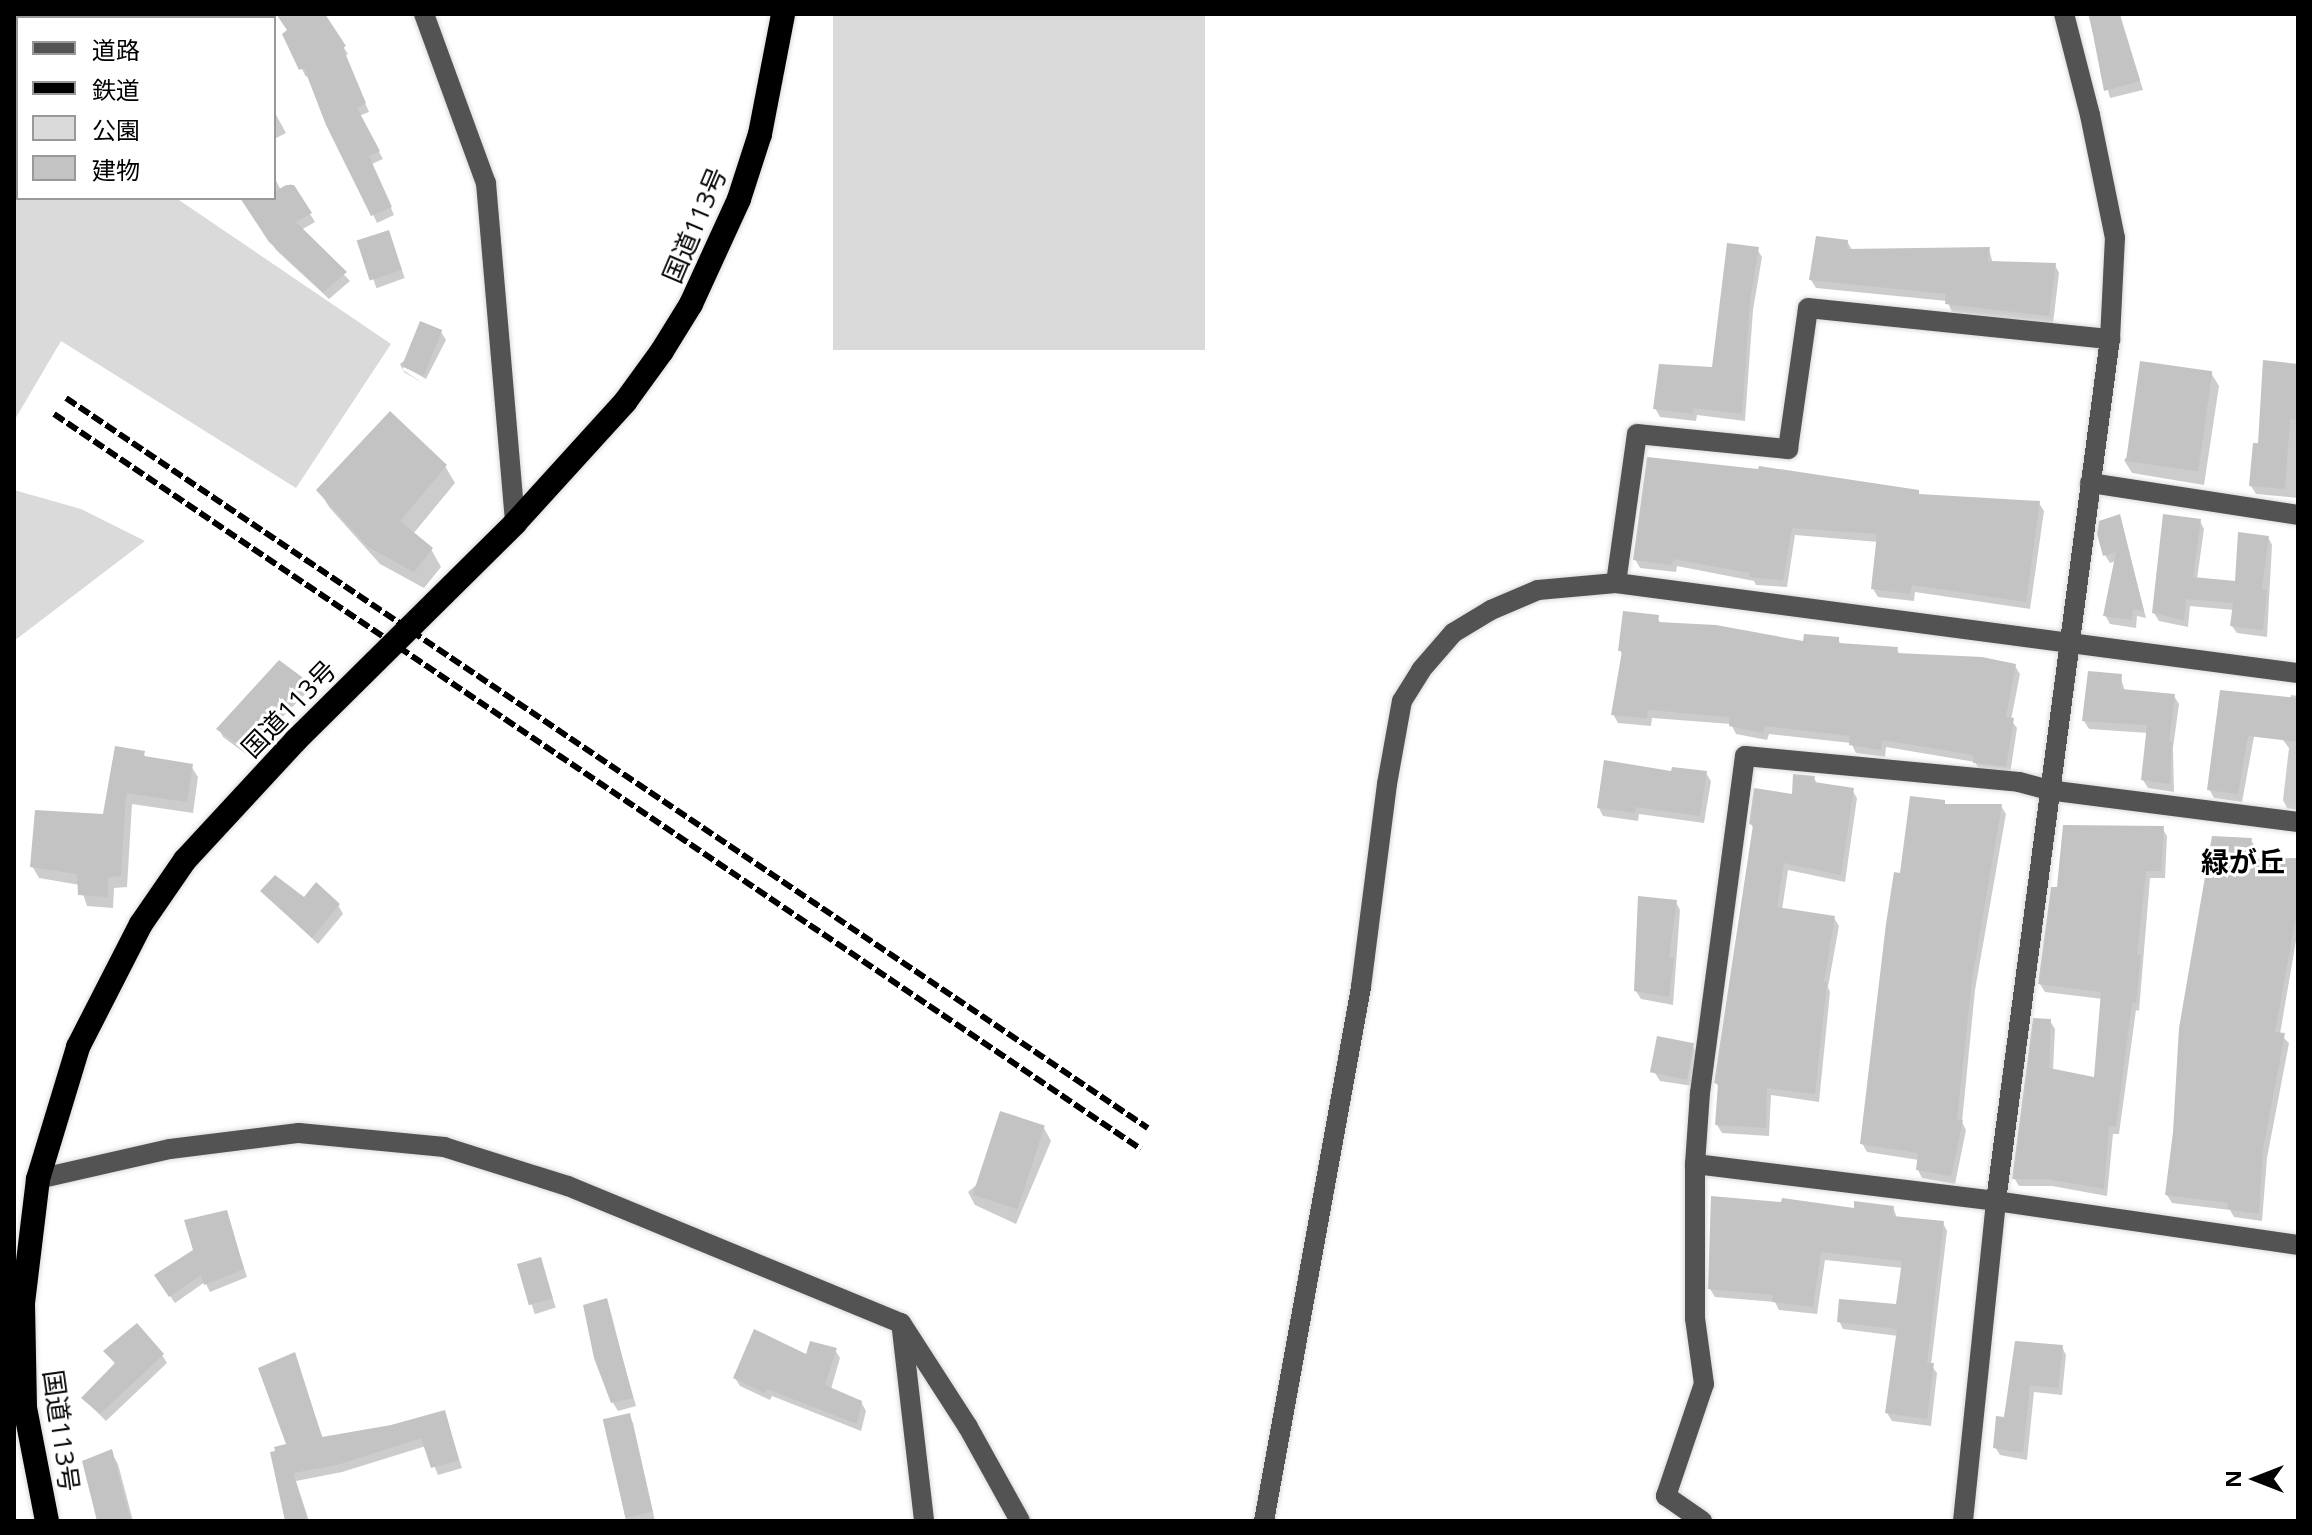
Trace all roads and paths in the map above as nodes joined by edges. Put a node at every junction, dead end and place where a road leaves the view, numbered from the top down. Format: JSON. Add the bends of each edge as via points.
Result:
{"nodes":[{"id":1,"x":424,"y":14,"type":"edge"},
{"id":2,"x":783,"y":14,"type":"edge"},
{"id":3,"x":2064,"y":14,"type":"edge"},
{"id":4,"x":2110,"y":339,"type":"junction"},
{"id":5,"x":2090,"y":483,"type":"junction"},
{"id":6,"x":2298,"y":515,"type":"edge"},
{"id":7,"x":515,"y":523,"type":"junction"},
{"id":8,"x":1616,"y":583,"type":"junction"},
{"id":9,"x":2068,"y":644,"type":"junction"},
{"id":10,"x":2298,"y":673,"type":"edge"},
{"id":11,"x":2048,"y":790,"type":"junction"},
{"id":12,"x":2298,"y":822,"type":"edge"},
{"id":13,"x":1695,"y":1164,"type":"junction"},
{"id":14,"x":38,"y":1179,"type":"junction"},
{"id":15,"x":1996,"y":1201,"type":"junction"},
{"id":16,"x":2298,"y":1245,"type":"edge"},
{"id":17,"x":901,"y":1323,"type":"junction"},
{"id":18,"x":47,"y":1521,"type":"edge"},
{"id":19,"x":924,"y":1521,"type":"edge"},
{"id":20,"x":1020,"y":1521,"type":"edge"},
{"id":21,"x":1264,"y":1521,"type":"edge"},
{"id":22,"x":1702,"y":1521,"type":"edge"},
{"id":23,"x":1963,"y":1521,"type":"edge"}],
"edges":[{"from":1,"to":7,"type":"street","via":[[486,183]]},
{"from":2,"to":7,"type":"highway","name":"国道113号","via":[[760,134],[717,253],[691,304],[625,402]]},
{"from":3,"to":4,"type":"street","via":[[2115,238]]},
{"from":4,"to":5,"type":"street"},
{"from":4,"to":8,"type":"street","via":[[1808,308],[1788,449],[1637,434]]},
{"from":5,"to":6,"type":"street"},
{"from":5,"to":9,"type":"street"},
{"from":7,"to":14,"type":"highway","name":"国道113号","via":[[296,740],[185,860],[141,924],[78,1047]]},
{"from":8,"to":9,"type":"street"},
{"from":8,"to":21,"type":"street","via":[[1538,590],[1491,610],[1453,633],[1402,701],[1361,987]]},
{"from":9,"to":10,"type":"street"},
{"from":9,"to":11,"type":"street"},
{"from":11,"to":12,"type":"street"},
{"from":11,"to":13,"type":"street","via":[[2019,782],[1745,756]]},
{"from":11,"to":15,"type":"street"},
{"from":13,"to":15,"type":"street"},
{"from":13,"to":22,"type":"street","via":[[1695,1318],[1704,1384],[1666,1496]]},
{"from":14,"to":17,"type":"street","via":[[170,1149],[299,1133],[444,1147],[568,1186]]},
{"from":14,"to":18,"type":"highway","name":"国道113号","via":[[23,1303],[23,1370]]},
{"from":15,"to":16,"type":"street"},
{"from":15,"to":23,"type":"street"},
{"from":17,"to":19,"type":"street"},
{"from":17,"to":20,"type":"street"}]}
